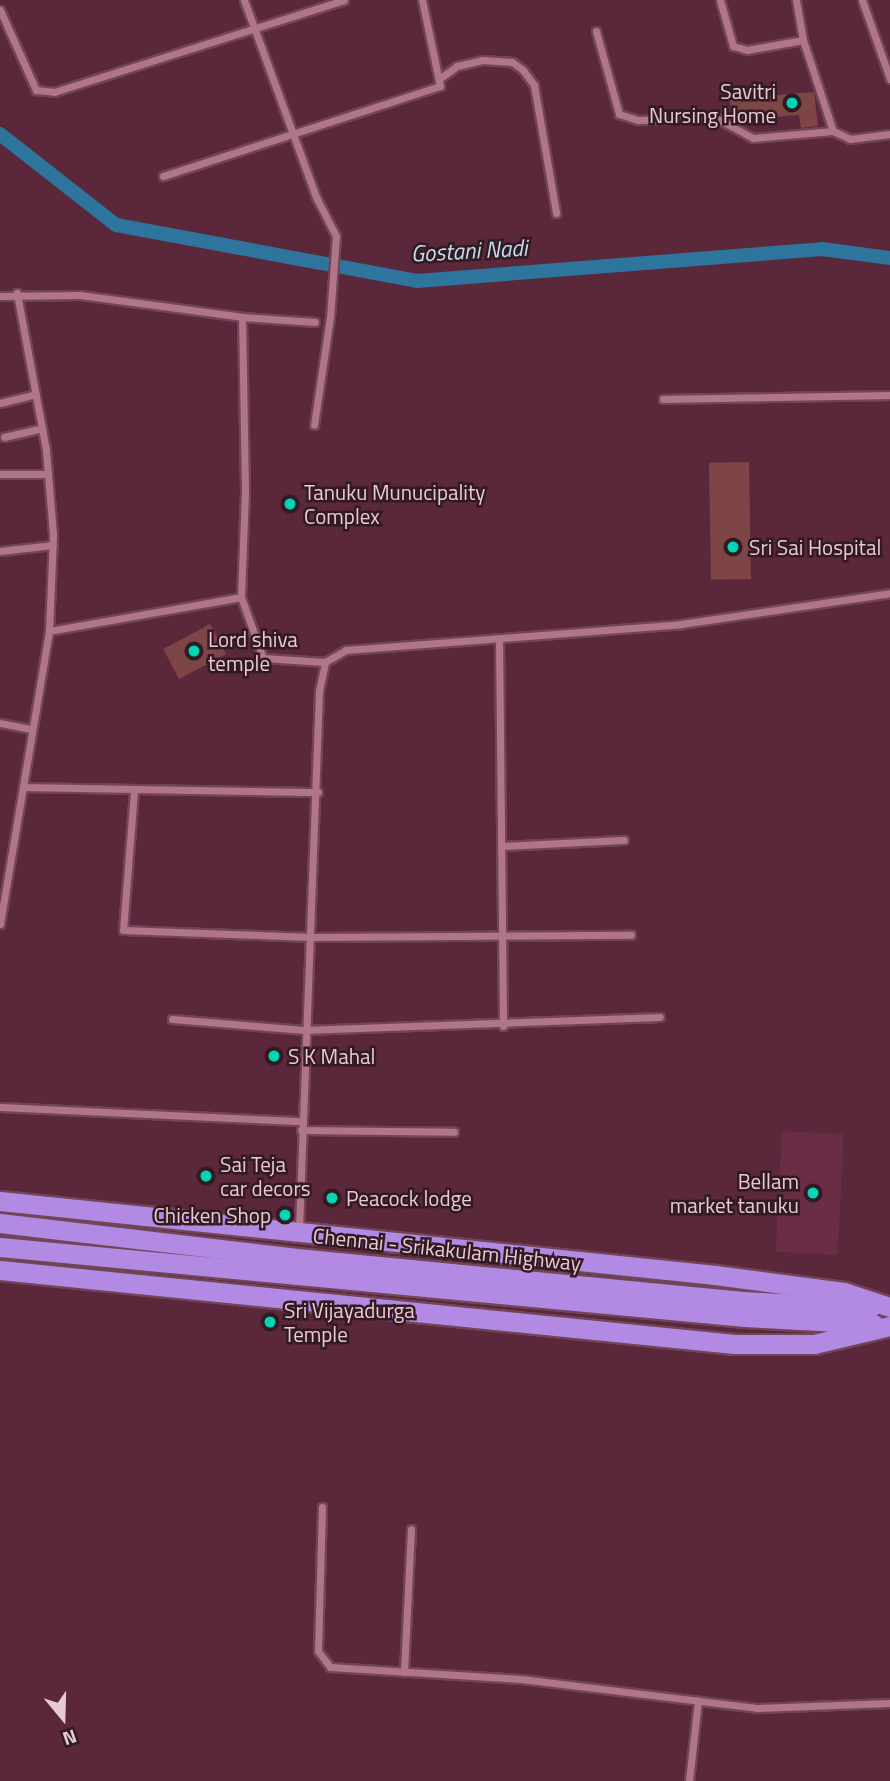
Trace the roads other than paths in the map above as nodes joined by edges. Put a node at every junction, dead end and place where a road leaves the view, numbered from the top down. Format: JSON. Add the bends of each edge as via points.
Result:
{"nodes":[{"id":1,"x":244,"y":0,"type":"edge"},
{"id":2,"x":344,"y":0,"type":"edge"},
{"id":3,"x":422,"y":0,"type":"edge"},
{"id":4,"x":720,"y":0,"type":"edge"},
{"id":5,"x":796,"y":0,"type":"edge"},
{"id":6,"x":862,"y":0,"type":"edge"},
{"id":7,"x":0,"y":10,"type":"edge"},
{"id":8,"x":253,"y":28,"type":"junction"},
{"id":9,"x":596,"y":31,"type":"dead end"},
{"id":10,"x":803,"y":40,"type":"junction"},
{"id":11,"x":439,"y":79,"type":"junction"},
{"id":12,"x":890,"y":79,"type":"edge"},
{"id":13,"x":833,"y":131,"type":"junction"},
{"id":14,"x":291,"y":132,"type":"junction"},
{"id":15,"x":890,"y":134,"type":"edge"},
{"id":16,"x":163,"y":176,"type":"dead end"},
{"id":17,"x":556,"y":213,"type":"dead end"},
{"id":18,"x":17,"y":293,"type":"junction"},
{"id":19,"x":0,"y":296,"type":"edge"},
{"id":20,"x":242,"y":317,"type":"junction"},
{"id":21,"x":315,"y":322,"type":"dead end"},
{"id":22,"x":35,"y":394,"type":"junction"},
{"id":23,"x":890,"y":395,"type":"edge"},
{"id":24,"x":663,"y":399,"type":"dead end"},
{"id":25,"x":0,"y":403,"type":"edge"},
{"id":26,"x":314,"y":425,"type":"dead end"},
{"id":27,"x":41,"y":428,"type":"junction"},
{"id":28,"x":4,"y":437,"type":"dead end"},
{"id":29,"x":0,"y":474,"type":"edge"},
{"id":30,"x":48,"y":474,"type":"junction"},
{"id":31,"x":53,"y":545,"type":"junction"},
{"id":32,"x":0,"y":551,"type":"edge"},
{"id":33,"x":890,"y":593,"type":"edge"},
{"id":34,"x":241,"y":597,"type":"junction"},
{"id":35,"x":49,"y":631,"type":"junction"},
{"id":36,"x":499,"y":639,"type":"junction"},
{"id":37,"x":325,"y":662,"type":"junction"},
{"id":38,"x":0,"y":723,"type":"edge"},
{"id":39,"x":30,"y":729,"type":"junction"},
{"id":40,"x":25,"y":787,"type":"junction"},
{"id":41,"x":134,"y":791,"type":"junction"},
{"id":42,"x":318,"y":792,"type":"junction"},
{"id":43,"x":624,"y":840,"type":"dead end"},
{"id":44,"x":501,"y":846,"type":"junction"},
{"id":45,"x":0,"y":924,"type":"edge"},
{"id":46,"x":631,"y":935,"type":"dead end"},
{"id":47,"x":312,"y":937,"type":"junction"},
{"id":48,"x":502,"y":939,"type":"junction"},
{"id":49,"x":660,"y":1017,"type":"dead end"},
{"id":50,"x":172,"y":1019,"type":"dead end"},
{"id":51,"x":503,"y":1026,"type":"junction"},
{"id":52,"x":304,"y":1030,"type":"junction"},
{"id":53,"x":0,"y":1107,"type":"edge"},
{"id":54,"x":302,"y":1121,"type":"junction"},
{"id":55,"x":301,"y":1130,"type":"junction"},
{"id":56,"x":454,"y":1132,"type":"dead end"},
{"id":57,"x":0,"y":1201,"type":"edge"},
{"id":58,"x":0,"y":1223,"type":"edge"},
{"id":59,"x":299,"y":1231,"type":"junction"},
{"id":60,"x":0,"y":1247,"type":"edge"},
{"id":61,"x":0,"y":1270,"type":"edge"},
{"id":62,"x":890,"y":1308,"type":"edge"},
{"id":63,"x":890,"y":1325,"type":"edge"},
{"id":64,"x":322,"y":1507,"type":"dead end"},
{"id":65,"x":411,"y":1529,"type":"dead end"},
{"id":66,"x":404,"y":1672,"type":"junction"},
{"id":67,"x":698,"y":1701,"type":"junction"},
{"id":68,"x":890,"y":1703,"type":"edge"},
{"id":69,"x":689,"y":1781,"type":"edge"}],
"edges":[{"from":1,"to":8,"type":"street"},
{"from":2,"to":8,"type":"street"},
{"from":3,"to":11,"type":"street"},
{"from":4,"to":10,"type":"street","via":[[733,46],[747,50]]},
{"from":5,"to":10,"type":"street"},
{"from":6,"to":12,"type":"street"},
{"from":7,"to":8,"type":"street","via":[[36,90],[54,92]]},
{"from":8,"to":14,"type":"street"},
{"from":9,"to":13,"type":"street","via":[[619,114],[638,120],[716,117],[753,138]]},
{"from":10,"to":13,"type":"street"},
{"from":11,"to":14,"type":"street","via":[[440,86]]},
{"from":11,"to":17,"type":"street","via":[[457,66],[482,60],[512,62],[523,70],[534,85]]},
{"from":13,"to":15,"type":"street","via":[[850,139]]},
{"from":14,"to":16,"type":"street"},
{"from":14,"to":26,"type":"street","via":[[335,236],[330,317]]},
{"from":18,"to":19,"type":"street"},
{"from":18,"to":20,"type":"street","via":[[80,295]]},
{"from":18,"to":22,"type":"street"},
{"from":20,"to":21,"type":"street"},
{"from":20,"to":34,"type":"street","via":[[245,492]]},
{"from":22,"to":25,"type":"street"},
{"from":22,"to":27,"type":"street"},
{"from":23,"to":24,"type":"street"},
{"from":27,"to":28,"type":"street"},
{"from":27,"to":30,"type":"street"},
{"from":29,"to":30,"type":"street"},
{"from":30,"to":31,"type":"street"},
{"from":31,"to":32,"type":"street"},
{"from":31,"to":35,"type":"street"},
{"from":33,"to":36,"type":"street","via":[[681,624]]},
{"from":34,"to":35,"type":"street"},
{"from":34,"to":37,"type":"street","via":[[263,659]]},
{"from":35,"to":39,"type":"street"},
{"from":36,"to":37,"type":"street","via":[[346,650]]},
{"from":36,"to":44,"type":"street"},
{"from":37,"to":42,"type":"street","via":[[319,691]]},
{"from":38,"to":39,"type":"street"},
{"from":39,"to":40,"type":"street"},
{"from":40,"to":41,"type":"street"},
{"from":40,"to":45,"type":"street"},
{"from":41,"to":42,"type":"street"},
{"from":41,"to":47,"type":"street","via":[[123,930]]},
{"from":42,"to":47,"type":"street"},
{"from":43,"to":44,"type":"street"},
{"from":44,"to":48,"type":"street"},
{"from":46,"to":48,"type":"street"},
{"from":47,"to":48,"type":"street"},
{"from":47,"to":52,"type":"street"},
{"from":48,"to":51,"type":"street"},
{"from":49,"to":51,"type":"street"},
{"from":50,"to":52,"type":"street"},
{"from":51,"to":52,"type":"street"},
{"from":52,"to":54,"type":"street"},
{"from":53,"to":54,"type":"street"},
{"from":54,"to":55,"type":"street"},
{"from":55,"to":56,"type":"street"},
{"from":55,"to":59,"type":"street"},
{"from":57,"to":59,"type":"highway"},
{"from":58,"to":62,"type":"highway","name":"Chennai - Srikakulam Highway","via":[[743,1301]]},
{"from":59,"to":62,"type":"highway","via":[[844,1292]]},
{"from":60,"to":63,"type":"highway","via":[[745,1317]]},
{"from":61,"to":63,"type":"highway","via":[[734,1345],[814,1344]]},
{"from":64,"to":66,"type":"street","via":[[318,1651],[330,1667]]},
{"from":65,"to":66,"type":"street"},
{"from":66,"to":67,"type":"street","via":[[521,1679]]},
{"from":67,"to":68,"type":"street","via":[[758,1708]]},
{"from":67,"to":69,"type":"street"}]}
